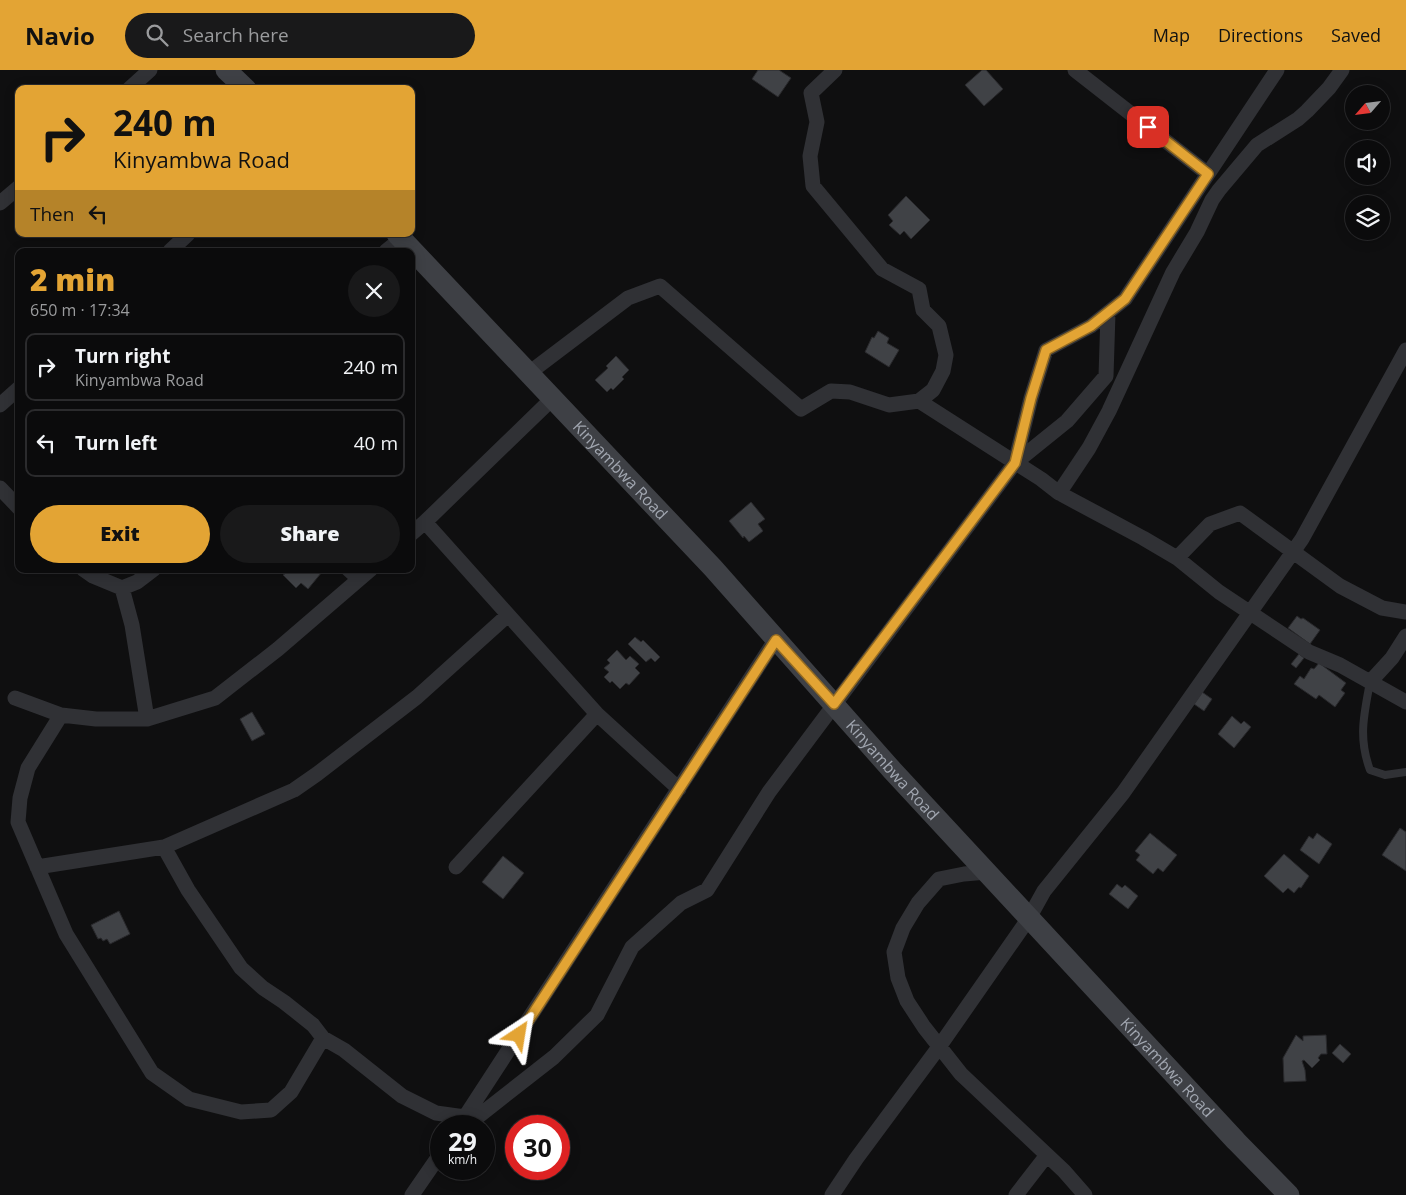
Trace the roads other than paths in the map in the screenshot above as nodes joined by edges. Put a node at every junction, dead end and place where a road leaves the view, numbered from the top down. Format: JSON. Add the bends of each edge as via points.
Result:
{"nodes":[{"id":1,"x":150,"y":70,"type":"edge"},
{"id":2,"x":226,"y":70,"type":"edge"},
{"id":3,"x":835,"y":70,"type":"edge"},
{"id":4,"x":1075,"y":70,"type":"edge"},
{"id":5,"x":1277,"y":70,"type":"edge"},
{"id":6,"x":1342,"y":70,"type":"edge"},
{"id":7,"x":133,"y":85,"type":"edge"},
{"id":8,"x":242,"y":85,"type":"edge"},
{"id":9,"x":1208,"y":174,"type":"junction"},
{"id":10,"x":15,"y":190,"type":"edge"},
{"id":11,"x":0,"y":203,"type":"edge"},
{"id":12,"x":185,"y":237,"type":"edge"},
{"id":13,"x":173,"y":248,"type":"edge"},
{"id":14,"x":415,"y":261,"type":"edge"},
{"id":15,"x":1108,"y":313,"type":"junction"},
{"id":16,"x":1406,"y":350,"type":"edge"},
{"id":17,"x":530,"y":373,"type":"junction"},
{"id":18,"x":15,"y":392,"type":"edge"},
{"id":19,"x":553,"y":398,"type":"junction"},
{"id":20,"x":919,"y":401,"type":"junction"},
{"id":21,"x":0,"y":405,"type":"edge"},
{"id":22,"x":1015,"y":463,"type":"junction"},
{"id":23,"x":0,"y":488,"type":"edge"},
{"id":24,"x":1059,"y":493,"type":"junction"},
{"id":25,"x":15,"y":504,"type":"edge"},
{"id":26,"x":425,"y":522,"type":"junction"},
{"id":27,"x":415,"y":531,"type":"edge"},
{"id":28,"x":1293,"y":551,"type":"junction"},
{"id":29,"x":1177,"y":558,"type":"junction"},
{"id":30,"x":89,"y":573,"type":"edge"},
{"id":31,"x":149,"y":573,"type":"edge"},
{"id":32,"x":353,"y":574,"type":"edge"},
{"id":33,"x":122,"y":588,"type":"junction"},
{"id":34,"x":1406,"y":612,"type":"edge"},
{"id":35,"x":1250,"y":613,"type":"junction"},
{"id":36,"x":508,"y":615,"type":"junction"},
{"id":37,"x":1406,"y":636,"type":"edge"},
{"id":38,"x":776,"y":640,"type":"junction"},
{"id":39,"x":1370,"y":682,"type":"junction"},
{"id":40,"x":15,"y":698,"type":"dead end"},
{"id":41,"x":1406,"y":702,"type":"edge"},
{"id":42,"x":834,"y":704,"type":"junction"},
{"id":43,"x":61,"y":714,"type":"junction"},
{"id":44,"x":597,"y":714,"type":"junction"},
{"id":45,"x":147,"y":719,"type":"junction"},
{"id":46,"x":1406,"y":772,"type":"edge"},
{"id":47,"x":679,"y":788,"type":"junction"},
{"id":48,"x":164,"y":847,"type":"junction"},
{"id":49,"x":37,"y":867,"type":"junction"},
{"id":50,"x":456,"y":867,"type":"dead end"},
{"id":51,"x":987,"y":872,"type":"junction"},
{"id":52,"x":1029,"y":918,"type":"junction"},
{"id":53,"x":323,"y":1038,"type":"junction"},
{"id":54,"x":940,"y":1047,"type":"junction"},
{"id":55,"x":441,"y":1115,"type":"edge"},
{"id":56,"x":468,"y":1115,"type":"edge"},
{"id":57,"x":474,"y":1115,"type":"edge"},
{"id":58,"x":1047,"y":1155,"type":"junction"},
{"id":59,"x":430,"y":1169,"type":"edge"},
{"id":60,"x":412,"y":1195,"type":"edge"},
{"id":61,"x":832,"y":1195,"type":"edge"},
{"id":62,"x":1016,"y":1195,"type":"edge"},
{"id":63,"x":1085,"y":1195,"type":"edge"},
{"id":64,"x":1289,"y":1195,"type":"edge"}],
"edges":[{"from":1,"to":7,"type":"street"},
{"from":2,"to":8,"type":"street"},
{"from":3,"to":20,"type":"street","via":[[810,94],[817,122],[810,156],[813,186],[882,269],[919,289],[923,310],[939,326],[946,355],[943,370],[933,390]]},
{"from":4,"to":9,"type":"street"},
{"from":5,"to":9,"type":"street"},
{"from":6,"to":24,"type":"street","via":[[1298,119],[1257,145],[1212,200],[1173,272],[1109,411]]},
{"from":9,"to":15,"type":"street","via":[[1125,299]]},
{"from":10,"to":11,"type":"street"},
{"from":12,"to":13,"type":"street"},
{"from":14,"to":17,"type":"street","name":"Kinyambwa Road"},
{"from":15,"to":22,"type":"street","via":[[1106,376],[1067,421]]},
{"from":15,"to":22,"type":"street","via":[[1046,350]]},
{"from":16,"to":28,"type":"street"},
{"from":17,"to":19,"type":"street","name":"Kinyambwa Road"},
{"from":17,"to":20,"type":"street","via":[[628,298],[660,286],[800,409],[831,392],[850,392],[889,405]]},
{"from":18,"to":21,"type":"street"},
{"from":19,"to":26,"type":"street"},
{"from":19,"to":38,"type":"street","name":"Kinyambwa Road"},
{"from":20,"to":22,"type":"street"},
{"from":22,"to":24,"type":"street"},
{"from":22,"to":42,"type":"street"},
{"from":23,"to":25,"type":"street"},
{"from":24,"to":29,"type":"street"},
{"from":26,"to":27,"type":"street"},
{"from":26,"to":36,"type":"street"},
{"from":28,"to":29,"type":"street","via":[[1240,513],[1210,524]]},
{"from":28,"to":34,"type":"street","via":[[1340,586],[1382,608]]},
{"from":28,"to":35,"type":"street"},
{"from":29,"to":35,"type":"street"},
{"from":30,"to":33,"type":"street"},
{"from":31,"to":33,"type":"street"},
{"from":32,"to":45,"type":"street","via":[[278,649],[215,698]]},
{"from":33,"to":45,"type":"street","via":[[132,625]]},
{"from":35,"to":39,"type":"street","via":[[1309,652]]},
{"from":35,"to":52,"type":"street","via":[[1123,793],[1044,891]]},
{"from":36,"to":44,"type":"street"},
{"from":36,"to":48,"type":"street","via":[[417,697],[302,785]]},
{"from":37,"to":39,"type":"street","via":[[1392,658]]},
{"from":38,"to":42,"type":"street","name":"Kinyambwa Road"},
{"from":38,"to":47,"type":"street"},
{"from":39,"to":41,"type":"street"},
{"from":39,"to":46,"type":"lane","via":[[1362,728],[1364,754],[1370,770],[1385,775]]},
{"from":40,"to":43,"type":"street"},
{"from":42,"to":51,"type":"street","name":"Kinyambwa Road"},
{"from":42,"to":57,"type":"street","via":[[769,792],[707,890],[680,904],[632,947],[597,1015],[554,1057]]},
{"from":43,"to":45,"type":"street","via":[[96,719]]},
{"from":43,"to":49,"type":"street","via":[[28,768],[20,798],[18,822]]},
{"from":44,"to":47,"type":"street"},
{"from":44,"to":50,"type":"street"},
{"from":47,"to":56,"type":"street"},
{"from":48,"to":49,"type":"street"},
{"from":48,"to":53,"type":"street","via":[[188,890],[241,968],[313,1025]]},
{"from":49,"to":53,"type":"street","via":[[66,934],[152,1073],[188,1100],[240,1112],[271,1110],[291,1092]]},
{"from":51,"to":52,"type":"street","name":"Kinyambwa Road"},
{"from":51,"to":54,"type":"street","via":[[939,879],[918,902],[902,928],[894,952],[898,978],[907,1001]]},
{"from":52,"to":54,"type":"street"},
{"from":52,"to":64,"type":"street","name":"Kinyambwa Road"},
{"from":53,"to":55,"type":"street","via":[[344,1050],[402,1096]]},
{"from":54,"to":58,"type":"street","via":[[961,1074]]},
{"from":54,"to":61,"type":"street"},
{"from":58,"to":62,"type":"street"},
{"from":58,"to":63,"type":"street"},
{"from":59,"to":60,"type":"street"}]}
